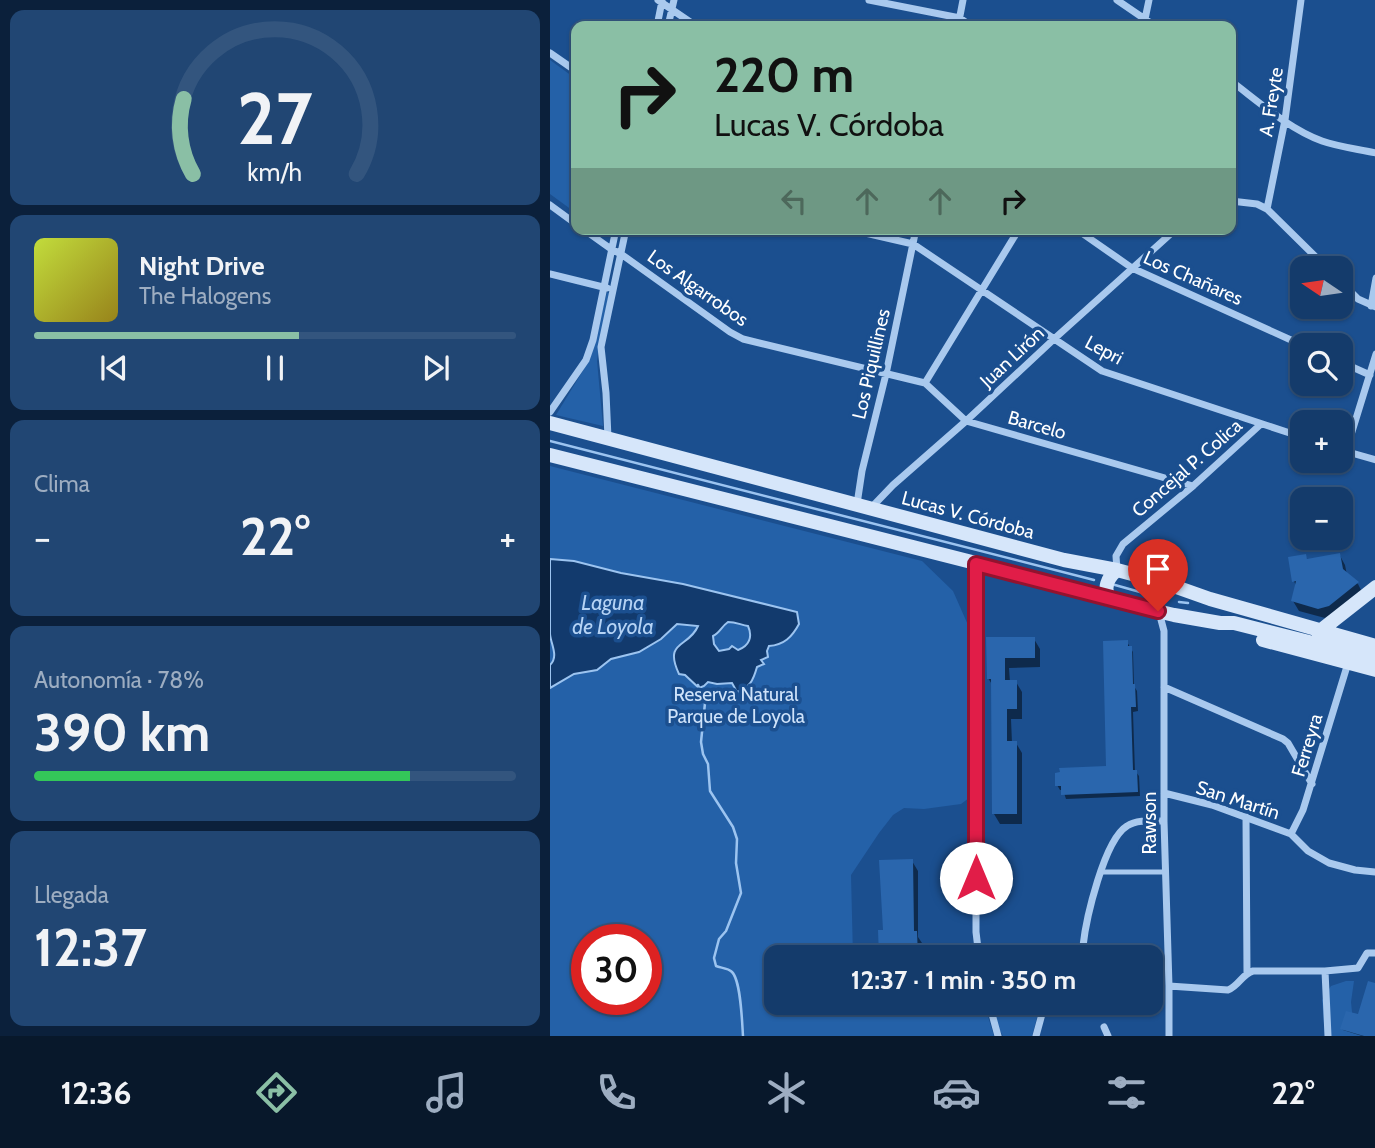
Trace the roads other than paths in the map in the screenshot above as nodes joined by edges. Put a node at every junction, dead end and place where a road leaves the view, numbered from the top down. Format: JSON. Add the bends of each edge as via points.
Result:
{"nodes":[{"id":1,"x":674,"y":0,"type":"edge"},
{"id":2,"x":869,"y":0,"type":"edge"},
{"id":3,"x":963,"y":0,"type":"edge"},
{"id":4,"x":1116,"y":0,"type":"edge"},
{"id":5,"x":1149,"y":0,"type":"edge"},
{"id":6,"x":1301,"y":0,"type":"edge"},
{"id":7,"x":661,"y":1,"type":"edge"},
{"id":8,"x":672,"y":9,"type":"junction"},
{"id":9,"x":658,"y":21,"type":"edge"},
{"id":10,"x":669,"y":21,"type":"edge"},
{"id":11,"x":689,"y":21,"type":"edge"},
{"id":12,"x":955,"y":21,"type":"edge"},
{"id":13,"x":959,"y":21,"type":"edge"},
{"id":14,"x":1141,"y":21,"type":"edge"},
{"id":15,"x":1144,"y":21,"type":"edge"},
{"id":16,"x":550,"y":53,"type":"edge"},
{"id":17,"x":571,"y":68,"type":"edge"},
{"id":18,"x":1236,"y":85,"type":"edge"},
{"id":19,"x":1285,"y":120,"type":"junction"},
{"id":20,"x":1375,"y":153,"type":"edge"},
{"id":21,"x":1236,"y":202,"type":"edge"},
{"id":22,"x":550,"y":205,"type":"edge"},
{"id":23,"x":1267,"y":209,"type":"junction"},
{"id":24,"x":571,"y":220,"type":"edge"},
{"id":25,"x":591,"y":235,"type":"edge"},
{"id":26,"x":614,"y":235,"type":"edge"},
{"id":27,"x":625,"y":235,"type":"edge"},
{"id":28,"x":874,"y":235,"type":"edge"},
{"id":29,"x":915,"y":235,"type":"edge"},
{"id":30,"x":1015,"y":235,"type":"edge"},
{"id":31,"x":1085,"y":235,"type":"edge"},
{"id":32,"x":1169,"y":235,"type":"edge"},
{"id":33,"x":913,"y":244,"type":"junction"},
{"id":34,"x":611,"y":249,"type":"junction"},
{"id":35,"x":621,"y":254,"type":"junction"},
{"id":36,"x":1314,"y":256,"type":"edge"},
{"id":37,"x":1132,"y":268,"type":"junction"},
{"id":38,"x":550,"y":274,"type":"edge"},
{"id":39,"x":1375,"y":278,"type":"edge"},
{"id":40,"x":604,"y":287,"type":"junction"},
{"id":41,"x":614,"y":289,"type":"junction"},
{"id":42,"x":982,"y":291,"type":"junction"},
{"id":43,"x":1353,"y":294,"type":"edge"},
{"id":44,"x":1373,"y":307,"type":"edge"},
{"id":45,"x":1054,"y":339,"type":"junction"},
{"id":46,"x":1290,"y":340,"type":"edge"},
{"id":47,"x":1375,"y":354,"type":"edge"},
{"id":48,"x":1353,"y":367,"type":"edge"},
{"id":49,"x":886,"y":373,"type":"junction"},
{"id":50,"x":1370,"y":375,"type":"junction"},
{"id":51,"x":925,"y":383,"type":"junction"},
{"id":52,"x":550,"y":412,"type":"edge"},
{"id":53,"x":966,"y":421,"type":"junction"},
{"id":54,"x":550,"y":424,"type":"edge"},
{"id":55,"x":1261,"y":424,"type":"junction"},
{"id":56,"x":1353,"y":424,"type":"edge"},
{"id":57,"x":1290,"y":433,"type":"edge"},
{"id":58,"x":608,"y":439,"type":"junction"},
{"id":59,"x":1353,"y":453,"type":"edge"},
{"id":60,"x":550,"y":455,"type":"edge"},
{"id":61,"x":1375,"y":460,"type":"edge"},
{"id":62,"x":1193,"y":486,"type":"junction"},
{"id":63,"x":864,"y":507,"type":"junction"},
{"id":64,"x":976,"y":564,"type":"junction"},
{"id":65,"x":1117,"y":570,"type":"junction"},
{"id":66,"x":1162,"y":582,"type":"junction"},
{"id":67,"x":1375,"y":587,"type":"edge"},
{"id":68,"x":1110,"y":600,"type":"junction"},
{"id":69,"x":1158,"y":611,"type":"junction"},
{"id":70,"x":1220,"y":623,"type":"junction"},
{"id":71,"x":1319,"y":637,"type":"junction"},
{"id":72,"x":1375,"y":646,"type":"edge"},
{"id":73,"x":1375,"y":659,"type":"edge"},
{"id":74,"x":1348,"y":662,"type":"junction"},
{"id":75,"x":1375,"y":670,"type":"edge"},
{"id":76,"x":1164,"y":687,"type":"junction"},
{"id":77,"x":1312,"y":783,"type":"junction"},
{"id":78,"x":1164,"y":793,"type":"junction"},
{"id":79,"x":1245,"y":817,"type":"junction"},
{"id":80,"x":1164,"y":821,"type":"junction"},
{"id":81,"x":1291,"y":834,"type":"junction"},
{"id":82,"x":1101,"y":872,"type":"junction"},
{"id":83,"x":1165,"y":872,"type":"junction"},
{"id":84,"x":1375,"y":872,"type":"edge"},
{"id":85,"x":978,"y":945,"type":"edge"},
{"id":86,"x":1083,"y":945,"type":"edge"},
{"id":87,"x":1375,"y":953,"type":"edge"},
{"id":88,"x":1325,"y":971,"type":"junction"},
{"id":89,"x":1247,"y":973,"type":"junction"},
{"id":90,"x":1169,"y":986,"type":"junction"},
{"id":91,"x":992,"y":1015,"type":"edge"},
{"id":92,"x":1042,"y":1015,"type":"edge"},
{"id":93,"x":1104,"y":1027,"type":"dead end"},
{"id":94,"x":998,"y":1036,"type":"edge"},
{"id":95,"x":1036,"y":1036,"type":"edge"},
{"id":96,"x":1108,"y":1036,"type":"edge"},
{"id":97,"x":1169,"y":1036,"type":"edge"},
{"id":98,"x":1328,"y":1036,"type":"edge"}],
"edges":[{"from":1,"to":8,"type":"street"},
{"from":2,"to":12,"type":"street"},
{"from":3,"to":13,"type":"street"},
{"from":4,"to":14,"type":"street"},
{"from":5,"to":15,"type":"street"},
{"from":6,"to":19,"type":"street","name":"A. Freyte"},
{"from":7,"to":8,"type":"street"},
{"from":7,"to":9,"type":"street"},
{"from":8,"to":10,"type":"street"},
{"from":8,"to":11,"type":"street"},
{"from":16,"to":17,"type":"street"},
{"from":18,"to":19,"type":"street"},
{"from":19,"to":20,"type":"street","via":[[1324,142]]},
{"from":19,"to":23,"type":"street","name":"A. Freyte"},
{"from":21,"to":23,"type":"street"},
{"from":22,"to":24,"type":"street"},
{"from":23,"to":36,"type":"street"},
{"from":25,"to":34,"type":"street","name":"Los Algarrobos"},
{"from":26,"to":34,"type":"street"},
{"from":27,"to":35,"type":"street"},
{"from":28,"to":33,"type":"street"},
{"from":29,"to":33,"type":"street","name":"Los Piquillines"},
{"from":30,"to":42,"type":"street"},
{"from":31,"to":37,"type":"street","name":"Los Chañares"},
{"from":32,"to":37,"type":"street","name":"Juan Lirón"},
{"from":33,"to":42,"type":"street","name":"Lepri"},
{"from":33,"to":49,"type":"street","name":"Los Piquillines"},
{"from":34,"to":35,"type":"street","name":"Los Algarrobos"},
{"from":34,"to":40,"type":"street"},
{"from":35,"to":41,"type":"street"},
{"from":35,"to":49,"type":"street","name":"Los Algarrobos","via":[[743,339]]},
{"from":37,"to":45,"type":"street","name":"Juan Lirón"},
{"from":37,"to":46,"type":"street","name":"Los Chañares"},
{"from":38,"to":40,"type":"street"},
{"from":39,"to":44,"type":"street"},
{"from":40,"to":41,"type":"street"},
{"from":40,"to":52,"type":"street","via":[[586,359]]},
{"from":41,"to":58,"type":"street","via":[[601,347]]},
{"from":42,"to":45,"type":"street","name":"Lepri"},
{"from":42,"to":51,"type":"street"},
{"from":43,"to":44,"type":"street"},
{"from":45,"to":53,"type":"street","name":"Juan Lirón"},
{"from":45,"to":55,"type":"street","name":"Lepri","via":[[1102,371]]},
{"from":47,"to":50,"type":"street"},
{"from":48,"to":50,"type":"street"},
{"from":49,"to":51,"type":"street","name":"Barcelo"},
{"from":49,"to":63,"type":"street","name":"Los Piquillines","via":[[862,471]]},
{"from":50,"to":56,"type":"street"},
{"from":51,"to":53,"type":"street","name":"Barcelo"},
{"from":53,"to":62,"type":"street","name":"Barcelo"},
{"from":53,"to":63,"type":"street","name":"Juan Lirón"},
{"from":54,"to":58,"type":"main road","name":"Lucas V. Córdoba"},
{"from":55,"to":57,"type":"street","name":"Lepri"},
{"from":55,"to":62,"type":"street","name":"Concejal P. Colica"},
{"from":58,"to":63,"type":"main road","name":"Lucas V. Córdoba"},
{"from":59,"to":61,"type":"street"},
{"from":60,"to":64,"type":"main road","name":"Lucas V. Córdoba"},
{"from":62,"to":65,"type":"street","name":"Concejal P. Colica","via":[[1123,544],[1116,556]]},
{"from":63,"to":65,"type":"main road","name":"Lucas V. Córdoba"},
{"from":64,"to":68,"type":"main road","name":"Lucas V. Córdoba"},
{"from":64,"to":85,"type":"street"},
{"from":65,"to":66,"type":"main road","name":"Lucas V. Córdoba"},
{"from":65,"to":68,"type":"main road","via":[[1106,587]]},
{"from":66,"to":69,"type":"main road","via":[[1168,597]]},
{"from":66,"to":71,"type":"main road","name":"Lucas V. Córdoba"},
{"from":67,"to":71,"type":"main road"},
{"from":68,"to":69,"type":"main road","name":"Lucas V. Córdoba"},
{"from":69,"to":70,"type":"main road","name":"Lucas V. Córdoba"},
{"from":69,"to":76,"type":"street","name":"Rawson","via":[[1164,631]]},
{"from":70,"to":71,"type":"main road","name":"Lucas V. Córdoba"},
{"from":70,"to":74,"type":"main road","name":"Lucas V. Córdoba","via":[[1231,631]]},
{"from":71,"to":72,"type":"main road","name":"Lucas V. Córdoba"},
{"from":71,"to":73,"type":"main road","name":"Lucas V. Córdoba"},
{"from":74,"to":75,"type":"main road","name":"Lucas V. Córdoba"},
{"from":74,"to":77,"type":"street","name":"Ferreyra"},
{"from":76,"to":77,"type":"street","via":[[1283,739]]},
{"from":76,"to":78,"type":"street","name":"Rawson"},
{"from":77,"to":81,"type":"street","name":"Ferreyra"},
{"from":78,"to":79,"type":"street","name":"San Martín"},
{"from":78,"to":80,"type":"street","name":"Rawson"},
{"from":79,"to":81,"type":"street","name":"San Martín"},
{"from":79,"to":89,"type":"street"},
{"from":80,"to":82,"type":"street","via":[[1124,827]]},
{"from":80,"to":83,"type":"street","name":"Rawson"},
{"from":81,"to":84,"type":"street","name":"San Martín","via":[[1329,863]]},
{"from":82,"to":83,"type":"lane"},
{"from":82,"to":86,"type":"street"},
{"from":83,"to":90,"type":"street","name":"Rawson"},
{"from":87,"to":88,"type":"street","via":[[1367,953],[1358,968]]},
{"from":88,"to":89,"type":"street"},
{"from":88,"to":98,"type":"street"},
{"from":89,"to":90,"type":"street","via":[[1228,990]]},
{"from":90,"to":97,"type":"street","name":"Rawson"},
{"from":91,"to":94,"type":"street"},
{"from":92,"to":95,"type":"street"},
{"from":93,"to":96,"type":"street"}]}
